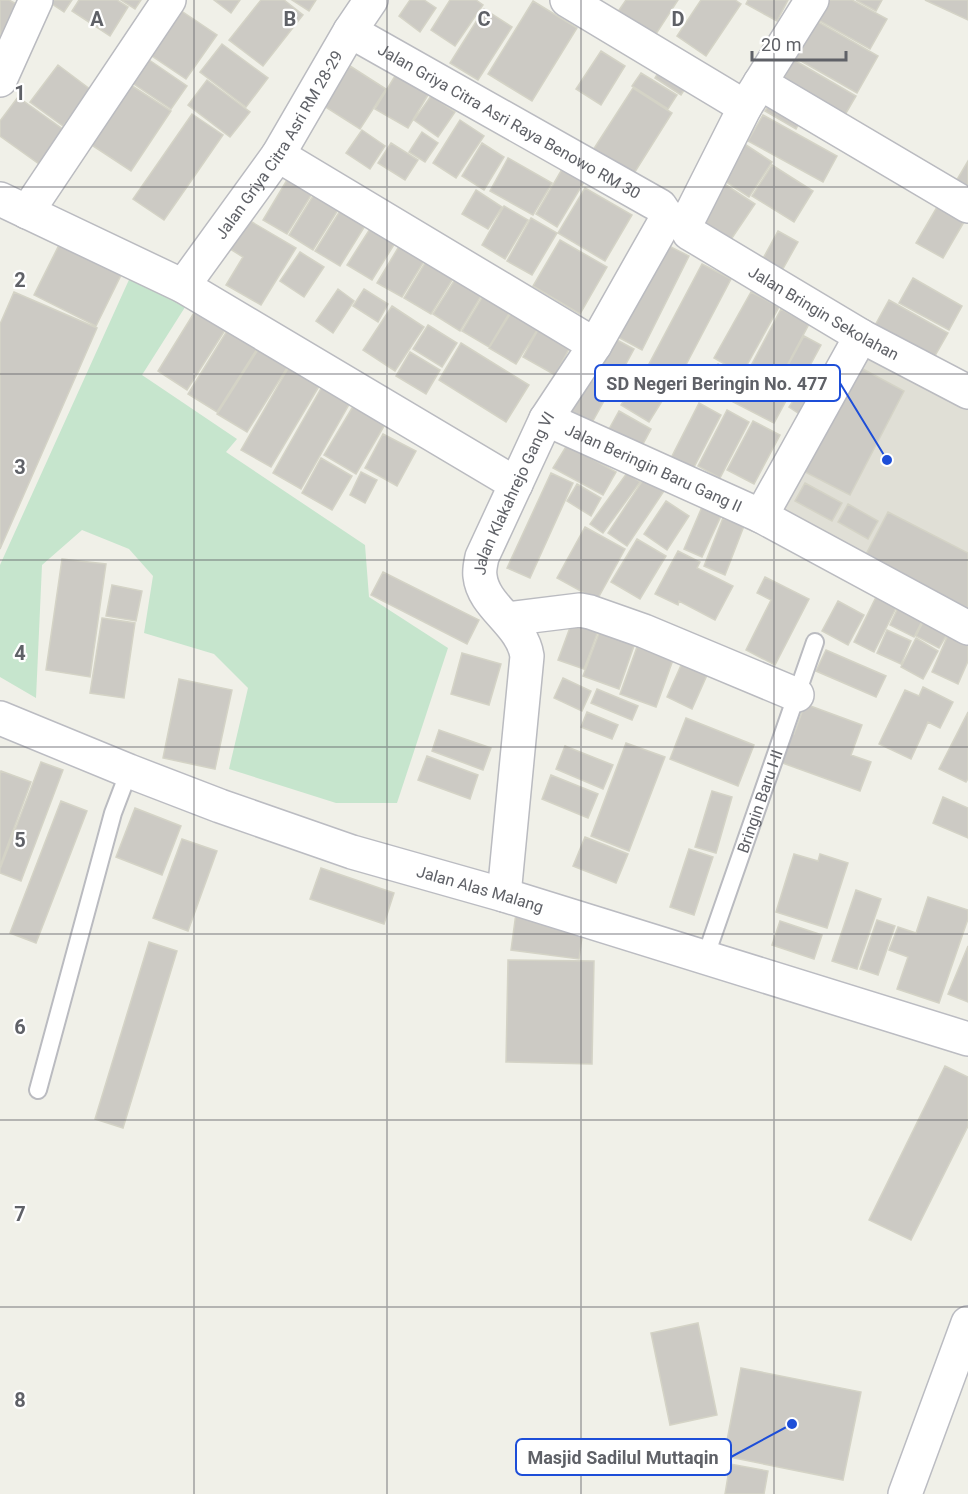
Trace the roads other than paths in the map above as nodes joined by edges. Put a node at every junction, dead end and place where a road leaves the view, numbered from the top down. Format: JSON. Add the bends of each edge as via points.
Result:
{"nodes":[{"id":1,"x":36,"y":0,"type":"edge"},
{"id":2,"x":169,"y":0,"type":"edge"},
{"id":3,"x":371,"y":0,"type":"edge"},
{"id":4,"x":567,"y":0,"type":"edge"},
{"id":5,"x":812,"y":0,"type":"edge"},
{"id":6,"x":350,"y":31,"type":"junction"},
{"id":7,"x":0,"y":80,"type":"edge"},
{"id":8,"x":752,"y":95,"type":"junction"},
{"id":9,"x":278,"y":155,"type":"junction"},
{"id":10,"x":14,"y":205,"type":"edge"},
{"id":11,"x":968,"y":206,"type":"edge"},
{"id":12,"x":677,"y":220,"type":"junction"},
{"id":13,"x":183,"y":286,"type":"junction"},
{"id":14,"x":861,"y":336,"type":"junction"},
{"id":15,"x":595,"y":345,"type":"junction"},
{"id":16,"x":968,"y":392,"type":"edge"},
{"id":17,"x":546,"y":419,"type":"junction"},
{"id":18,"x":516,"y":484,"type":"junction"},
{"id":19,"x":761,"y":516,"type":"junction"},
{"id":20,"x":507,"y":619,"type":"junction"},
{"id":21,"x":968,"y":628,"type":"edge"},
{"id":22,"x":815,"y":642,"type":"dead end"},
{"id":23,"x":797,"y":695,"type":"junction"},
{"id":24,"x":0,"y":718,"type":"edge"},
{"id":25,"x":129,"y":771,"type":"junction"},
{"id":26,"x":504,"y":896,"type":"junction"},
{"id":27,"x":705,"y":958,"type":"junction"},
{"id":28,"x":968,"y":1039,"type":"edge"},
{"id":29,"x":38,"y":1090,"type":"dead end"},
{"id":30,"x":968,"y":1323,"type":"edge"},
{"id":31,"x":905,"y":1494,"type":"edge"}],
"edges":[{"from":1,"to":7,"type":"street"},
{"from":2,"to":10,"type":"street"},
{"from":3,"to":6,"type":"street","name":"Jalan Griya Citra Asri RM 28-29"},
{"from":4,"to":8,"type":"street"},
{"from":5,"to":8,"type":"street","name":"Jalan Klakahrejo Gang VI"},
{"from":6,"to":9,"type":"street","name":"Jalan Griya Citra Asri RM 28-29"},
{"from":6,"to":12,"type":"street","name":"Jalan Griya Citra Asri Raya Benowo RM 30"},
{"from":8,"to":11,"type":"street"},
{"from":8,"to":12,"type":"street","name":"Jalan Klakahrejo Gang VI","via":[[689,218]]},
{"from":9,"to":13,"type":"street","name":"Jalan Griya Citra Asri RM 28-29"},
{"from":9,"to":15,"type":"street"},
{"from":10,"to":13,"type":"street"},
{"from":12,"to":14,"type":"street","name":"Jalan Bringin Sekolahan","via":[[689,233]]},
{"from":12,"to":15,"type":"street","name":"Jalan Klakahrejo Gang VI","via":[[664,223]]},
{"from":13,"to":18,"type":"street"},
{"from":14,"to":16,"type":"street","name":"Jalan Bringin Sekolahan"},
{"from":14,"to":19,"type":"street","name":"Jalan Beringin Baru Gang II"},
{"from":15,"to":17,"type":"street","name":"Jalan Klakahrejo Gang VI"},
{"from":17,"to":18,"type":"street","name":"Jalan Klakahrejo Gang VI"},
{"from":17,"to":19,"type":"street","name":"Jalan Beringin Baru Gang II"},
{"from":18,"to":20,"type":"street","name":"Jalan Klakahrejo Gang VI","via":[[482,557],[480,575],[487,596]]},
{"from":19,"to":21,"type":"street","name":"Jalan Beringin Baru Gang II"},
{"from":20,"to":23,"type":"street","via":[[590,612]]},
{"from":20,"to":26,"type":"street","name":"Jalan Klakahrejo Gang VI","via":[[522,639],[527,656]]},
{"from":22,"to":23,"type":"lane","name":"Bringin Baru I-II"},
{"from":23,"to":27,"type":"lane","name":"Bringin Baru I-II"},
{"from":24,"to":25,"type":"street","name":"Jalan Alas Malang"},
{"from":25,"to":26,"type":"street","name":"Jalan Alas Malang","via":[[352,852]]},
{"from":25,"to":29,"type":"lane","via":[[113,813]]},
{"from":26,"to":27,"type":"street","name":"Jalan Alas Malang"},
{"from":27,"to":28,"type":"street","name":"Jalan Alas Malang"},
{"from":30,"to":31,"type":"street"}]}
